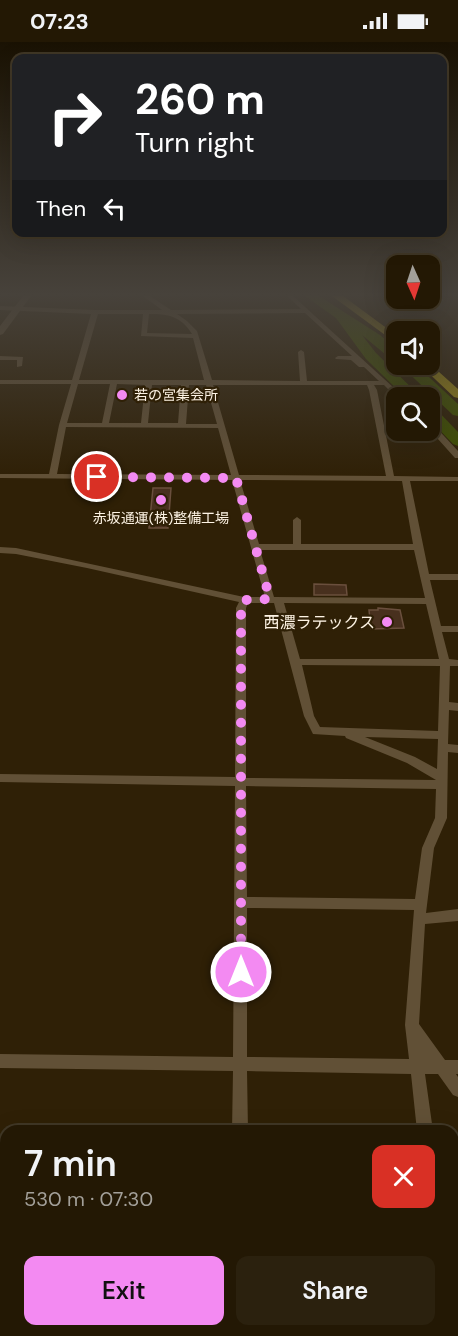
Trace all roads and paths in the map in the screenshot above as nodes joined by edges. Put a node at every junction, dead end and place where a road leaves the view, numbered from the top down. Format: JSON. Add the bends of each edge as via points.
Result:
{"nodes":[{"id":1,"x":82,"y":356,"type":"edge"},
{"id":2,"x":202,"y":356,"type":"edge"},
{"id":3,"x":301,"y":356,"type":"edge"},
{"id":4,"x":358,"y":356,"type":"edge"},
{"id":5,"x":0,"y":358,"type":"edge"},
{"id":6,"x":338,"y":358,"type":"dead end"},
{"id":7,"x":19,"y":366,"type":"dead end"},
{"id":8,"x":436,"y":375,"type":"edge"},
{"id":9,"x":0,"y":382,"type":"edge"},
{"id":10,"x":75,"y":383,"type":"junction"},
{"id":11,"x":114,"y":383,"type":"junction"},
{"id":12,"x":149,"y":383,"type":"junction"},
{"id":13,"x":210,"y":383,"type":"junction"},
{"id":14,"x":387,"y":383,"type":"junction"},
{"id":15,"x":185,"y":384,"type":"junction"},
{"id":16,"x":304,"y":384,"type":"junction"},
{"id":17,"x":374,"y":384,"type":"junction"},
{"id":18,"x":391,"y":387,"type":"edge"},
{"id":19,"x":458,"y":395,"type":"edge"},
{"id":20,"x":63,"y":425,"type":"junction"},
{"id":21,"x":105,"y":425,"type":"junction"},
{"id":22,"x":144,"y":426,"type":"junction"},
{"id":23,"x":182,"y":426,"type":"junction"},
{"id":24,"x":222,"y":426,"type":"junction"},
{"id":25,"x":440,"y":437,"type":"edge"},
{"id":26,"x":458,"y":456,"type":"edge"},
{"id":27,"x":0,"y":476,"type":"edge"},
{"id":28,"x":52,"y":477,"type":"junction"},
{"id":29,"x":236,"y":478,"type":"junction"},
{"id":30,"x":458,"y":478,"type":"edge"},
{"id":31,"x":391,"y":479,"type":"junction"},
{"id":32,"x":406,"y":479,"type":"junction"},
{"id":33,"x":297,"y":520,"type":"dead end"},
{"id":34,"x":297,"y":546,"type":"junction"},
{"id":35,"x":255,"y":547,"type":"junction"},
{"id":36,"x":418,"y":547,"type":"junction"},
{"id":37,"x":0,"y":550,"type":"edge"},
{"id":38,"x":426,"y":577,"type":"junction"},
{"id":39,"x":458,"y":578,"type":"edge"},
{"id":40,"x":274,"y":599,"type":"junction"},
{"id":41,"x":244,"y":600,"type":"junction"},
{"id":42,"x":431,"y":601,"type":"junction"},
{"id":43,"x":437,"y":629,"type":"junction"},
{"id":44,"x":458,"y":629,"type":"edge"},
{"id":45,"x":296,"y":662,"type":"junction"},
{"id":46,"x":458,"y":663,"type":"edge"},
{"id":47,"x":445,"y":665,"type":"junction"},
{"id":48,"x":444,"y":705,"type":"junction"},
{"id":49,"x":458,"y":707,"type":"edge"},
{"id":50,"x":341,"y":732,"type":"junction"},
{"id":51,"x":443,"y":741,"type":"junction"},
{"id":52,"x":458,"y":749,"type":"edge"},
{"id":53,"x":0,"y":778,"type":"edge"},
{"id":54,"x":241,"y":781,"type":"junction"},
{"id":55,"x":442,"y":781,"type":"junction"},
{"id":56,"x":241,"y":902,"type":"junction"},
{"id":57,"x":420,"y":912,"type":"junction"},
{"id":58,"x":458,"y":915,"type":"edge"},
{"id":59,"x":412,"y":1025,"type":"junction"},
{"id":60,"x":0,"y":1061,"type":"edge"},
{"id":61,"x":241,"y":1065,"type":"junction"},
{"id":62,"x":442,"y":1067,"type":"junction"},
{"id":63,"x":458,"y":1067,"type":"edge"},
{"id":64,"x":417,"y":1068,"type":"junction"},
{"id":65,"x":458,"y":1090,"type":"edge"},
{"id":66,"x":240,"y":1125,"type":"edge"},
{"id":67,"x":424,"y":1125,"type":"edge"}],
"edges":[{"from":1,"to":10,"type":"street"},
{"from":2,"to":13,"type":"street"},
{"from":3,"to":16,"type":"street"},
{"from":4,"to":14,"type":"street"},
{"from":5,"to":7,"type":"street","via":[[21,358]]},
{"from":6,"to":17,"type":"street","via":[[353,358]]},
{"from":8,"to":19,"type":"highway"},
{"from":9,"to":10,"type":"street"},
{"from":10,"to":11,"type":"street"},
{"from":10,"to":20,"type":"street"},
{"from":11,"to":12,"type":"street"},
{"from":11,"to":21,"type":"street"},
{"from":12,"to":15,"type":"street"},
{"from":12,"to":22,"type":"street"},
{"from":13,"to":15,"type":"street"},
{"from":13,"to":16,"type":"street"},
{"from":13,"to":24,"type":"street"},
{"from":14,"to":17,"type":"street"},
{"from":14,"to":18,"type":"street"},
{"from":15,"to":23,"type":"street"},
{"from":16,"to":17,"type":"street"},
{"from":17,"to":31,"type":"street"},
{"from":20,"to":21,"type":"street"},
{"from":20,"to":28,"type":"street"},
{"from":21,"to":22,"type":"street"},
{"from":22,"to":23,"type":"street"},
{"from":23,"to":24,"type":"street"},
{"from":24,"to":29,"type":"street"},
{"from":25,"to":26,"type":"street"},
{"from":27,"to":28,"type":"street"},
{"from":28,"to":29,"type":"street"},
{"from":29,"to":31,"type":"street"},
{"from":29,"to":35,"type":"street"},
{"from":30,"to":32,"type":"street"},
{"from":31,"to":32,"type":"street"},
{"from":32,"to":36,"type":"street"},
{"from":33,"to":34,"type":"street"},
{"from":34,"to":35,"type":"street"},
{"from":34,"to":36,"type":"street"},
{"from":35,"to":40,"type":"street"},
{"from":36,"to":38,"type":"street"},
{"from":37,"to":41,"type":"street"},
{"from":38,"to":39,"type":"street"},
{"from":38,"to":42,"type":"street"},
{"from":40,"to":41,"type":"street"},
{"from":40,"to":42,"type":"street"},
{"from":40,"to":45,"type":"street"},
{"from":41,"to":54,"type":"street"},
{"from":42,"to":43,"type":"street"},
{"from":43,"to":44,"type":"street"},
{"from":43,"to":47,"type":"street"},
{"from":45,"to":47,"type":"street"},
{"from":45,"to":50,"type":"street","via":[[309,716],[317,731]]},
{"from":46,"to":47,"type":"street"},
{"from":47,"to":48,"type":"street"},
{"from":48,"to":49,"type":"street"},
{"from":48,"to":51,"type":"street"},
{"from":50,"to":51,"type":"street"},
{"from":50,"to":55,"type":"street","via":[[411,760]]},
{"from":51,"to":52,"type":"street"},
{"from":51,"to":55,"type":"street"},
{"from":53,"to":54,"type":"street"},
{"from":54,"to":55,"type":"street"},
{"from":54,"to":56,"type":"street"},
{"from":55,"to":57,"type":"street","via":[[441,818],[428,848]]},
{"from":56,"to":57,"type":"street"},
{"from":56,"to":61,"type":"street"},
{"from":57,"to":58,"type":"street"},
{"from":57,"to":59,"type":"street"},
{"from":59,"to":62,"type":"street"},
{"from":59,"to":64,"type":"street"},
{"from":60,"to":61,"type":"street"},
{"from":61,"to":64,"type":"street"},
{"from":61,"to":66,"type":"street"},
{"from":62,"to":63,"type":"street"},
{"from":62,"to":64,"type":"street"},
{"from":62,"to":65,"type":"street"},
{"from":64,"to":67,"type":"street"}]}
